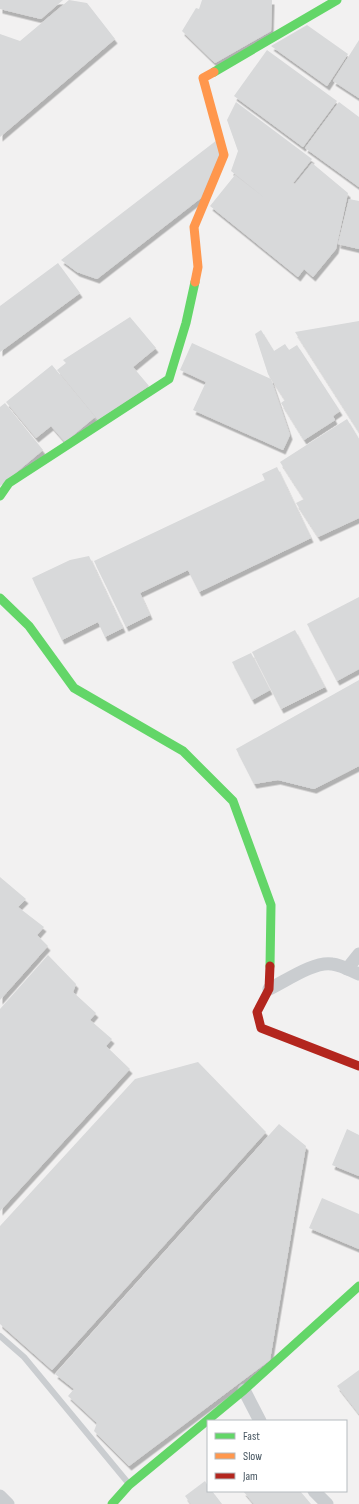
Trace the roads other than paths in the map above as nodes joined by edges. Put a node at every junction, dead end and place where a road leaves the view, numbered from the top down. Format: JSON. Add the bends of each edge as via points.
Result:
{"nodes":[{"id":1,"x":337,"y":0,"type":"edge"},
{"id":2,"x":0,"y":496,"type":"edge"},
{"id":3,"x":0,"y":598,"type":"edge"},
{"id":4,"x":359,"y":954,"type":"edge"},
{"id":5,"x":353,"y":971,"type":"edge"},
{"id":6,"x":269,"y":989,"type":"junction"},
{"id":7,"x":359,"y":1066,"type":"edge"},
{"id":8,"x":359,"y":1286,"type":"edge"},
{"id":9,"x":0,"y":1336,"type":"edge"},
{"id":10,"x":244,"y":1390,"type":"junction"},
{"id":11,"x":210,"y":1420,"type":"edge"},
{"id":12,"x":259,"y":1420,"type":"edge"},
{"id":13,"x":207,"y":1422,"type":"edge"},
{"id":14,"x":315,"y":1492,"type":"edge"},
{"id":15,"x":0,"y":1496,"type":"edge"},
{"id":16,"x":122,"y":1497,"type":"edge"},
{"id":17,"x":8,"y":1504,"type":"edge"},
{"id":18,"x":327,"y":1504,"type":"edge"}],
"edges":[{"from":1,"to":2,"type":"street","via":[[203,78],[224,155],[194,228],[198,267],[186,323],[169,380],[8,483]]},
{"from":3,"to":6,"type":"street","via":[[29,626],[74,688],[183,751],[233,801],[270,905]]},
{"from":4,"to":5,"type":"street"},
{"from":5,"to":6,"type":"street","via":[[331,964],[319,965]]},
{"from":6,"to":7,"type":"street","via":[[256,1012],[262,1028]]},
{"from":8,"to":10,"type":"street"},
{"from":9,"to":16,"type":"lane","via":[[24,1357]]},
{"from":10,"to":11,"type":"street"},
{"from":10,"to":12,"type":"street"},
{"from":13,"to":16,"type":"street"},
{"from":14,"to":18,"type":"street"},
{"from":15,"to":17,"type":"street"}]}
